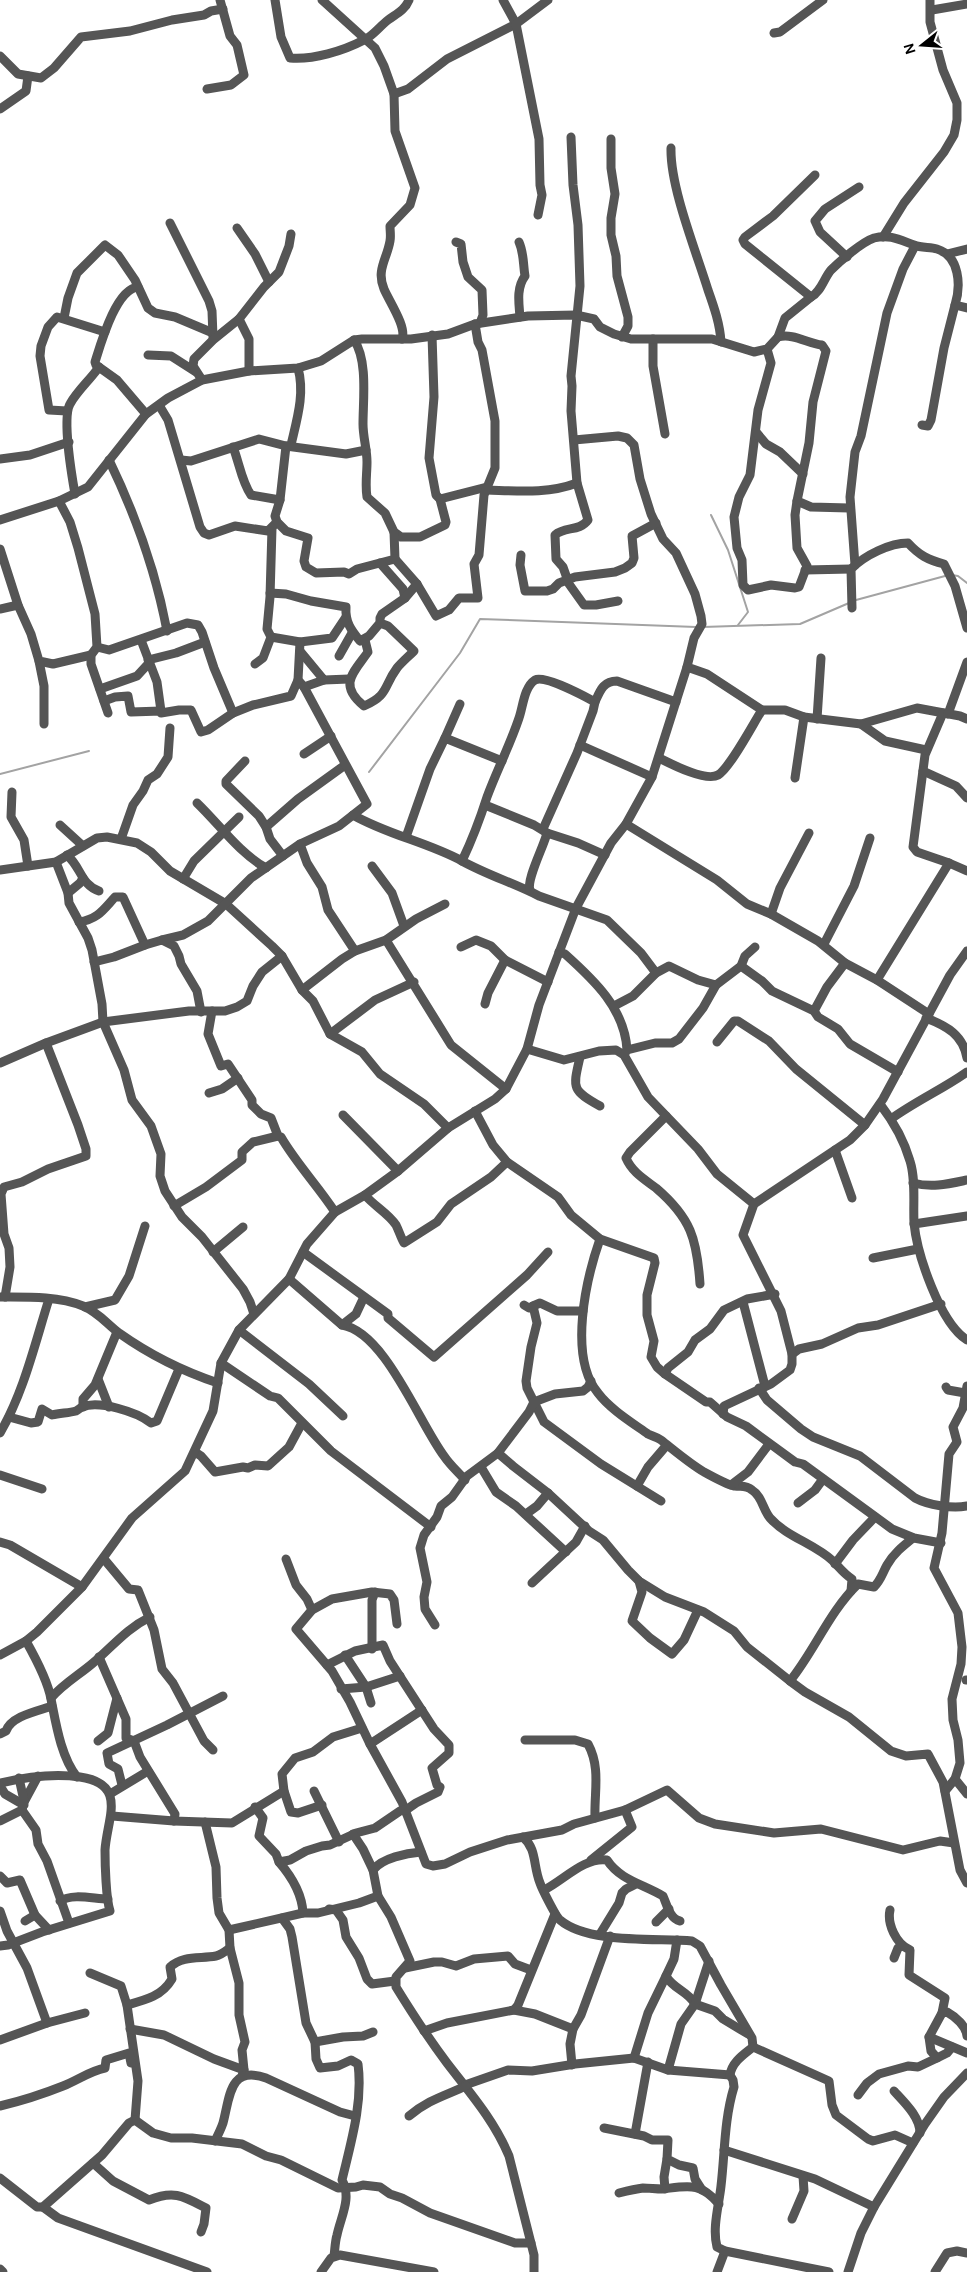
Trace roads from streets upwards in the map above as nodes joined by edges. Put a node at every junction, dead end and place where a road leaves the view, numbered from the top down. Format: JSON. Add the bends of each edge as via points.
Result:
{"nodes":[{"id":1,"x":275,"y":0,"type":"edge"},
{"id":2,"x":409,"y":0,"type":"edge"},
{"id":3,"x":503,"y":0,"type":"edge"},
{"id":4,"x":548,"y":0,"type":"edge"},
{"id":5,"x":822,"y":0,"type":"edge"},
{"id":6,"x":930,"y":0,"type":"edge"},
{"id":7,"x":327,"y":1,"type":"edge"},
{"id":8,"x":221,"y":4,"type":"edge"},
{"id":9,"x":967,"y":4,"type":"edge"},
{"id":10,"x":932,"y":10,"type":"junction"},
{"id":11,"x":516,"y":24,"type":"junction"},
{"id":12,"x":774,"y":33,"type":"dead end"},
{"id":13,"x":366,"y":40,"type":"junction"},
{"id":14,"x":0,"y":56,"type":"edge"},
{"id":15,"x":28,"y":76,"type":"junction"},
{"id":16,"x":207,"y":89,"type":"dead end"},
{"id":17,"x":394,"y":94,"type":"junction"},
{"id":18,"x":0,"y":109,"type":"edge"},
{"id":19,"x":571,"y":137,"type":"dead end"},
{"id":20,"x":610,"y":139,"type":"dead end"},
{"id":21,"x":671,"y":148,"type":"dead end"},
{"id":22,"x":816,"y":175,"type":"dead end"},
{"id":23,"x":858,"y":187,"type":"dead end"},
{"id":24,"x":538,"y":215,"type":"dead end"},
{"id":25,"x":170,"y":223,"type":"dead end"},
{"id":26,"x":237,"y":228,"type":"dead end"},
{"id":27,"x":292,"y":234,"type":"dead end"},
{"id":28,"x":883,"y":237,"type":"junction"},
{"id":29,"x":456,"y":242,"type":"dead end"},
{"id":30,"x":519,"y":242,"type":"dead end"},
{"id":31,"x":915,"y":246,"type":"junction"},
{"id":32,"x":967,"y":249,"type":"edge"},
{"id":33,"x":947,"y":254,"type":"junction"},
{"id":34,"x":847,"y":257,"type":"junction"},
{"id":35,"x":269,"y":282,"type":"junction"},
{"id":36,"x":138,"y":287,"type":"junction"},
{"id":37,"x":811,"y":297,"type":"junction"},
{"id":38,"x":955,"y":305,"type":"junction"},
{"id":39,"x":967,"y":308,"type":"edge"},
{"id":40,"x":576,"y":315,"type":"junction"},
{"id":41,"x":64,"y":318,"type":"junction"},
{"id":42,"x":520,"y":318,"type":"junction"},
{"id":43,"x":239,"y":319,"type":"junction"},
{"id":44,"x":478,"y":324,"type":"junction"},
{"id":45,"x":105,"y":332,"type":"junction"},
{"id":46,"x":432,"y":335,"type":"junction"},
{"id":47,"x":213,"y":336,"type":"junction"},
{"id":48,"x":622,"y":337,"type":"junction"},
{"id":49,"x":778,"y":337,"type":"junction"},
{"id":50,"x":402,"y":339,"type":"junction"},
{"id":51,"x":654,"y":339,"type":"junction"},
{"id":52,"x":354,"y":340,"type":"junction"},
{"id":53,"x":721,"y":342,"type":"junction"},
{"id":54,"x":767,"y":349,"type":"junction"},
{"id":55,"x":148,"y":355,"type":"dead end"},
{"id":56,"x":98,"y":367,"type":"junction"},
{"id":57,"x":298,"y":368,"type":"junction"},
{"id":58,"x":249,"y":371,"type":"junction"},
{"id":59,"x":196,"y":372,"type":"junction"},
{"id":60,"x":202,"y":380,"type":"junction"},
{"id":61,"x":159,"y":405,"type":"junction"},
{"id":62,"x":66,"y":411,"type":"junction"},
{"id":63,"x":146,"y":414,"type":"junction"},
{"id":64,"x":922,"y":425,"type":"dead end"},
{"id":65,"x":756,"y":432,"type":"junction"},
{"id":66,"x":665,"y":434,"type":"dead end"},
{"id":67,"x":574,"y":440,"type":"junction"},
{"id":68,"x":69,"y":442,"type":"junction"},
{"id":69,"x":288,"y":446,"type":"junction"},
{"id":70,"x":233,"y":447,"type":"junction"},
{"id":71,"x":366,"y":450,"type":"junction"},
{"id":72,"x":0,"y":459,"type":"edge"},
{"id":73,"x":109,"y":460,"type":"junction"},
{"id":74,"x":185,"y":463,"type":"junction"},
{"id":75,"x":803,"y":474,"type":"junction"},
{"id":76,"x":577,"y":483,"type":"junction"},
{"id":77,"x":487,"y":489,"type":"junction"},
{"id":78,"x":75,"y":494,"type":"junction"},
{"id":79,"x":440,"y":499,"type":"junction"},
{"id":80,"x":280,"y":500,"type":"junction"},
{"id":81,"x":59,"y":501,"type":"junction"},
{"id":82,"x":798,"y":501,"type":"junction"},
{"id":83,"x":849,"y":508,"type":"junction"},
{"id":84,"x":0,"y":520,"type":"edge"},
{"id":85,"x":656,"y":523,"type":"junction"},
{"id":86,"x":274,"y":525,"type":"junction"},
{"id":87,"x":394,"y":532,"type":"junction"},
{"id":88,"x":0,"y":549,"type":"edge"},
{"id":89,"x":521,"y":554,"type":"dead end"},
{"id":90,"x":395,"y":559,"type":"junction"},
{"id":91,"x":380,"y":563,"type":"junction"},
{"id":92,"x":853,"y":567,"type":"junction"},
{"id":93,"x":805,"y":570,"type":"junction"},
{"id":94,"x":567,"y":580,"type":"junction"},
{"id":95,"x":417,"y":584,"type":"junction"},
{"id":96,"x":270,"y":593,"type":"junction"},
{"id":97,"x":405,"y":598,"type":"junction"},
{"id":98,"x":618,"y":601,"type":"dead end"},
{"id":99,"x":18,"y":605,"type":"junction"},
{"id":100,"x":852,"y":608,"type":"dead end"},
{"id":101,"x":0,"y":609,"type":"edge"},
{"id":102,"x":346,"y":617,"type":"junction"},
{"id":103,"x":380,"y":623,"type":"junction"},
{"id":104,"x":967,"y":628,"type":"edge"},
{"id":105,"x":167,"y":631,"type":"junction"},
{"id":106,"x":352,"y":633,"type":"junction"},
{"id":107,"x":271,"y":637,"type":"junction"},
{"id":108,"x":141,"y":640,"type":"junction"},
{"id":109,"x":365,"y":640,"type":"junction"},
{"id":110,"x":206,"y":642,"type":"junction"},
{"id":111,"x":300,"y":646,"type":"junction"},
{"id":112,"x":97,"y":647,"type":"junction"},
{"id":113,"x":91,"y":655,"type":"junction"},
{"id":114,"x":339,"y":656,"type":"dead end"},
{"id":115,"x":821,"y":658,"type":"dead end"},
{"id":116,"x":39,"y":661,"type":"junction"},
{"id":117,"x":149,"y":661,"type":"junction"},
{"id":118,"x":967,"y":662,"type":"edge"},
{"id":119,"x":255,"y":664,"type":"dead end"},
{"id":120,"x":687,"y":667,"type":"junction"},
{"id":121,"x":349,"y":679,"type":"junction"},
{"id":122,"x":324,"y":680,"type":"junction"},
{"id":123,"x":301,"y":684,"type":"junction"},
{"id":124,"x":100,"y":689,"type":"junction"},
{"id":125,"x":104,"y":701,"type":"junction"},
{"id":126,"x":594,"y":702,"type":"junction"},
{"id":127,"x":676,"y":702,"type":"junction"},
{"id":128,"x":460,"y":704,"type":"dead end"},
{"id":129,"x":161,"y":710,"type":"junction"},
{"id":130,"x":762,"y":710,"type":"junction"},
{"id":131,"x":108,"y":713,"type":"dead end"},
{"id":132,"x":233,"y":713,"type":"junction"},
{"id":133,"x":945,"y":713,"type":"junction"},
{"id":134,"x":804,"y":718,"type":"junction"},
{"id":135,"x":817,"y":719,"type":"junction"},
{"id":136,"x":967,"y":719,"type":"edge"},
{"id":137,"x":44,"y":724,"type":"dead end"},
{"id":138,"x":861,"y":724,"type":"junction"},
{"id":139,"x":170,"y":728,"type":"dead end"},
{"id":140,"x":331,"y":736,"type":"junction"},
{"id":141,"x":445,"y":738,"type":"junction"},
{"id":142,"x":580,"y":745,"type":"junction"},
{"id":143,"x":926,"y":750,"type":"junction"},
{"id":144,"x":304,"y":754,"type":"dead end"},
{"id":145,"x":659,"y":758,"type":"junction"},
{"id":146,"x":245,"y":761,"type":"dead end"},
{"id":147,"x":502,"y":762,"type":"junction"},
{"id":148,"x":346,"y":765,"type":"junction"},
{"id":149,"x":923,"y":771,"type":"junction"},
{"id":150,"x":652,"y":777,"type":"junction"},
{"id":151,"x":794,"y":778,"type":"dead end"},
{"id":152,"x":12,"y":792,"type":"dead end"},
{"id":153,"x":967,"y":798,"type":"edge"},
{"id":154,"x":197,"y":803,"type":"dead end"},
{"id":155,"x":485,"y":805,"type":"junction"},
{"id":156,"x":353,"y":816,"type":"junction"},
{"id":157,"x":239,"y":817,"type":"dead end"},
{"id":158,"x":626,"y":824,"type":"junction"},
{"id":159,"x":60,"y":825,"type":"dead end"},
{"id":160,"x":266,"y":827,"type":"junction"},
{"id":161,"x":545,"y":831,"type":"junction"},
{"id":162,"x":224,"y":833,"type":"junction"},
{"id":163,"x":810,"y":833,"type":"dead end"},
{"id":164,"x":406,"y":837,"type":"junction"},
{"id":165,"x":121,"y":838,"type":"junction"},
{"id":166,"x":870,"y":838,"type":"dead end"},
{"id":167,"x":300,"y":844,"type":"junction"},
{"id":168,"x":83,"y":846,"type":"junction"},
{"id":169,"x":605,"y":854,"type":"junction"},
{"id":170,"x":67,"y":855,"type":"junction"},
{"id":171,"x":283,"y":856,"type":"junction"},
{"id":172,"x":462,"y":860,"type":"junction"},
{"id":173,"x":56,"y":862,"type":"junction"},
{"id":174,"x":949,"y":862,"type":"junction"},
{"id":175,"x":28,"y":866,"type":"junction"},
{"id":176,"x":372,"y":866,"type":"dead end"},
{"id":177,"x":266,"y":868,"type":"junction"},
{"id":178,"x":0,"y":870,"type":"edge"},
{"id":179,"x":967,"y":871,"type":"edge"},
{"id":180,"x":83,"y":878,"type":"junction"},
{"id":181,"x":183,"y":879,"type":"junction"},
{"id":182,"x":530,"y":890,"type":"junction"},
{"id":183,"x":99,"y":891,"type":"dead end"},
{"id":184,"x":68,"y":893,"type":"junction"},
{"id":185,"x":226,"y":904,"type":"junction"},
{"id":186,"x":445,"y":904,"type":"dead end"},
{"id":187,"x":576,"y":908,"type":"junction"},
{"id":188,"x":772,"y":914,"type":"junction"},
{"id":189,"x":79,"y":922,"type":"junction"},
{"id":190,"x":404,"y":926,"type":"junction"},
{"id":191,"x":162,"y":940,"type":"junction"},
{"id":192,"x":386,"y":940,"type":"junction"},
{"id":193,"x":824,"y":944,"type":"junction"},
{"id":194,"x":145,"y":945,"type":"junction"},
{"id":195,"x":461,"y":947,"type":"dead end"},
{"id":196,"x":755,"y":947,"type":"dead end"},
{"id":197,"x":355,"y":951,"type":"junction"},
{"id":198,"x":967,"y":951,"type":"edge"},
{"id":199,"x":559,"y":952,"type":"junction"},
{"id":200,"x":282,"y":956,"type":"junction"},
{"id":201,"x":505,"y":960,"type":"junction"},
{"id":202,"x":94,"y":962,"type":"junction"},
{"id":203,"x":845,"y":963,"type":"junction"},
{"id":204,"x":741,"y":966,"type":"junction"},
{"id":205,"x":656,"y":973,"type":"junction"},
{"id":206,"x":876,"y":980,"type":"junction"},
{"id":207,"x":414,"y":982,"type":"junction"},
{"id":208,"x":548,"y":982,"type":"junction"},
{"id":209,"x":716,"y":985,"type":"junction"},
{"id":210,"x":302,"y":990,"type":"junction"},
{"id":211,"x":485,"y":1004,"type":"dead end"},
{"id":212,"x":614,"y":1006,"type":"junction"},
{"id":213,"x":814,"y":1010,"type":"junction"},
{"id":214,"x":212,"y":1011,"type":"junction"},
{"id":215,"x":201,"y":1012,"type":"junction"},
{"id":216,"x":928,"y":1016,"type":"junction"},
{"id":217,"x":103,"y":1022,"type":"junction"},
{"id":218,"x":330,"y":1034,"type":"junction"},
{"id":219,"x":717,"y":1042,"type":"dead end"},
{"id":220,"x":46,"y":1043,"type":"junction"},
{"id":221,"x":527,"y":1049,"type":"junction"},
{"id":222,"x":626,"y":1052,"type":"junction"},
{"id":223,"x":580,"y":1057,"type":"junction"},
{"id":224,"x":967,"y":1058,"type":"edge"},
{"id":225,"x":0,"y":1063,"type":"edge"},
{"id":226,"x":898,"y":1072,"type":"junction"},
{"id":227,"x":967,"y":1072,"type":"edge"},
{"id":228,"x":238,"y":1078,"type":"junction"},
{"id":229,"x":506,"y":1089,"type":"junction"},
{"id":230,"x":208,"y":1093,"type":"dead end"},
{"id":231,"x":880,"y":1104,"type":"junction"},
{"id":232,"x":600,"y":1106,"type":"dead end"},
{"id":233,"x":475,"y":1112,"type":"junction"},
{"id":234,"x":343,"y":1115,"type":"dead end"},
{"id":235,"x":666,"y":1116,"type":"junction"},
{"id":236,"x":891,"y":1119,"type":"junction"},
{"id":237,"x":865,"y":1125,"type":"junction"},
{"id":238,"x":448,"y":1128,"type":"junction"},
{"id":239,"x":278,"y":1136,"type":"junction"},
{"id":240,"x":835,"y":1150,"type":"junction"},
{"id":241,"x":508,"y":1162,"type":"junction"},
{"id":242,"x":398,"y":1171,"type":"junction"},
{"id":243,"x":967,"y":1180,"type":"edge"},
{"id":244,"x":912,"y":1183,"type":"junction"},
{"id":245,"x":365,"y":1195,"type":"junction"},
{"id":246,"x":852,"y":1198,"type":"dead end"},
{"id":247,"x":754,"y":1204,"type":"junction"},
{"id":248,"x":174,"y":1206,"type":"junction"},
{"id":249,"x":335,"y":1212,"type":"junction"},
{"id":250,"x":967,"y":1216,"type":"edge"},
{"id":251,"x":914,"y":1224,"type":"junction"},
{"id":252,"x":145,"y":1226,"type":"dead end"},
{"id":253,"x":243,"y":1227,"type":"dead end"},
{"id":254,"x":2,"y":1234,"type":"edge"},
{"id":255,"x":600,"y":1239,"type":"junction"},
{"id":256,"x":918,"y":1249,"type":"junction"},
{"id":257,"x":213,"y":1252,"type":"junction"},
{"id":258,"x":303,"y":1252,"type":"junction"},
{"id":259,"x":548,"y":1252,"type":"dead end"},
{"id":260,"x":874,"y":1258,"type":"dead end"},
{"id":261,"x":289,"y":1279,"type":"junction"},
{"id":262,"x":700,"y":1284,"type":"dead end"},
{"id":263,"x":775,"y":1294,"type":"junction"},
{"id":264,"x":2,"y":1297,"type":"edge"},
{"id":265,"x":364,"y":1297,"type":"junction"},
{"id":266,"x":49,"y":1298,"type":"junction"},
{"id":267,"x":743,"y":1302,"type":"junction"},
{"id":268,"x":941,"y":1304,"type":"junction"},
{"id":269,"x":85,"y":1307,"type":"junction"},
{"id":270,"x":583,"y":1311,"type":"junction"},
{"id":271,"x":254,"y":1314,"type":"junction"},
{"id":272,"x":342,"y":1325,"type":"junction"},
{"id":273,"x":240,"y":1330,"type":"junction"},
{"id":274,"x":117,"y":1332,"type":"junction"},
{"id":275,"x":967,"y":1340,"type":"edge"},
{"id":276,"x":792,"y":1354,"type":"junction"},
{"id":277,"x":221,"y":1363,"type":"junction"},
{"id":278,"x":179,"y":1369,"type":"junction"},
{"id":279,"x":665,"y":1374,"type":"junction"},
{"id":280,"x":98,"y":1379,"type":"junction"},
{"id":281,"x":591,"y":1381,"type":"junction"},
{"id":282,"x":218,"y":1383,"type":"junction"},
{"id":283,"x":762,"y":1387,"type":"junction"},
{"id":284,"x":946,"y":1387,"type":"dead end"},
{"id":285,"x":966,"y":1390,"type":"edge"},
{"id":286,"x":534,"y":1402,"type":"junction"},
{"id":287,"x":710,"y":1402,"type":"junction"},
{"id":288,"x":731,"y":1402,"type":"junction"},
{"id":289,"x":82,"y":1406,"type":"junction"},
{"id":290,"x":109,"y":1407,"type":"junction"},
{"id":291,"x":724,"y":1414,"type":"junction"},
{"id":292,"x":343,"y":1416,"type":"dead end"},
{"id":293,"x":9,"y":1417,"type":"junction"},
{"id":294,"x":302,"y":1423,"type":"junction"},
{"id":295,"x":0,"y":1433,"type":"edge"},
{"id":296,"x":769,"y":1444,"type":"junction"},
{"id":297,"x":666,"y":1446,"type":"junction"},
{"id":298,"x":195,"y":1452,"type":"junction"},
{"id":299,"x":498,"y":1453,"type":"junction"},
{"id":300,"x":481,"y":1467,"type":"junction"},
{"id":301,"x":0,"y":1475,"type":"edge"},
{"id":302,"x":823,"y":1479,"type":"junction"},
{"id":303,"x":465,"y":1480,"type":"junction"},
{"id":304,"x":731,"y":1485,"type":"junction"},
{"id":305,"x":637,"y":1486,"type":"junction"},
{"id":306,"x":42,"y":1489,"type":"dead end"},
{"id":307,"x":548,"y":1493,"type":"junction"},
{"id":308,"x":661,"y":1500,"type":"dead end"},
{"id":309,"x":798,"y":1502,"type":"dead end"},
{"id":310,"x":944,"y":1506,"type":"junction"},
{"id":311,"x":967,"y":1506,"type":"edge"},
{"id":312,"x":526,"y":1514,"type":"junction"},
{"id":313,"x":875,"y":1518,"type":"junction"},
{"id":314,"x":585,"y":1526,"type":"junction"},
{"id":315,"x":431,"y":1527,"type":"junction"},
{"id":316,"x":913,"y":1538,"type":"junction"},
{"id":317,"x":0,"y":1542,"type":"edge"},
{"id":318,"x":941,"y":1542,"type":"junction"},
{"id":319,"x":566,"y":1552,"type":"junction"},
{"id":320,"x":104,"y":1559,"type":"junction"},
{"id":321,"x":286,"y":1559,"type":"dead end"},
{"id":322,"x":835,"y":1564,"type":"junction"},
{"id":323,"x":639,"y":1581,"type":"junction"},
{"id":324,"x":532,"y":1583,"type":"dead end"},
{"id":325,"x":82,"y":1587,"type":"junction"},
{"id":326,"x":851,"y":1591,"type":"junction"},
{"id":327,"x":374,"y":1592,"type":"junction"},
{"id":328,"x":312,"y":1610,"type":"junction"},
{"id":329,"x":698,"y":1610,"type":"junction"},
{"id":330,"x":150,"y":1617,"type":"junction"},
{"id":331,"x":397,"y":1624,"type":"dead end"},
{"id":332,"x":435,"y":1625,"type":"dead end"},
{"id":333,"x":26,"y":1641,"type":"junction"},
{"id":334,"x":372,"y":1649,"type":"junction"},
{"id":335,"x":0,"y":1655,"type":"edge"},
{"id":336,"x":345,"y":1656,"type":"junction"},
{"id":337,"x":99,"y":1657,"type":"junction"},
{"id":338,"x":327,"y":1664,"type":"junction"},
{"id":339,"x":400,"y":1676,"type":"junction"},
{"id":340,"x":790,"y":1680,"type":"junction"},
{"id":341,"x":366,"y":1687,"type":"junction"},
{"id":342,"x":341,"y":1689,"type":"junction"},
{"id":343,"x":222,"y":1696,"type":"dead end"},
{"id":344,"x":117,"y":1698,"type":"junction"},
{"id":345,"x":51,"y":1702,"type":"junction"},
{"id":346,"x":370,"y":1703,"type":"dead end"},
{"id":347,"x":422,"y":1710,"type":"junction"},
{"id":348,"x":189,"y":1714,"type":"junction"},
{"id":349,"x":362,"y":1728,"type":"junction"},
{"id":350,"x":0,"y":1734,"type":"edge"},
{"id":351,"x":525,"y":1740,"type":"dead end"},
{"id":352,"x":98,"y":1741,"type":"dead end"},
{"id":353,"x":134,"y":1741,"type":"junction"},
{"id":354,"x":370,"y":1744,"type":"junction"},
{"id":355,"x":212,"y":1750,"type":"dead end"},
{"id":356,"x":148,"y":1771,"type":"junction"},
{"id":357,"x":72,"y":1773,"type":"junction"},
{"id":358,"x":38,"y":1776,"type":"junction"},
{"id":359,"x":19,"y":1778,"type":"junction"},
{"id":360,"x":955,"y":1779,"type":"junction"},
{"id":361,"x":0,"y":1784,"type":"edge"},
{"id":362,"x":122,"y":1785,"type":"junction"},
{"id":363,"x":284,"y":1791,"type":"junction"},
{"id":364,"x":314,"y":1791,"type":"dead end"},
{"id":365,"x":945,"y":1792,"type":"junction"},
{"id":366,"x":110,"y":1794,"type":"junction"},
{"id":367,"x":967,"y":1794,"type":"edge"},
{"id":368,"x":322,"y":1805,"type":"junction"},
{"id":369,"x":23,"y":1806,"type":"junction"},
{"id":370,"x":255,"y":1807,"type":"junction"},
{"id":371,"x":406,"y":1810,"type":"junction"},
{"id":372,"x":624,"y":1810,"type":"junction"},
{"id":373,"x":112,"y":1816,"type":"junction"},
{"id":374,"x":595,"y":1818,"type":"junction"},
{"id":375,"x":0,"y":1821,"type":"edge"},
{"id":376,"x":174,"y":1821,"type":"junction"},
{"id":377,"x":205,"y":1822,"type":"junction"},
{"id":378,"x":353,"y":1834,"type":"junction"},
{"id":379,"x":523,"y":1837,"type":"junction"},
{"id":380,"x":339,"y":1842,"type":"junction"},
{"id":381,"x":954,"y":1843,"type":"junction"},
{"id":382,"x":421,"y":1852,"type":"junction"},
{"id":383,"x":279,"y":1862,"type":"junction"},
{"id":384,"x":588,"y":1862,"type":"junction"},
{"id":385,"x":373,"y":1870,"type":"junction"},
{"id":386,"x":0,"y":1876,"type":"edge"},
{"id":387,"x":967,"y":1883,"type":"edge"},
{"id":388,"x":636,"y":1884,"type":"junction"},
{"id":389,"x":544,"y":1890,"type":"junction"},
{"id":390,"x":378,"y":1896,"type":"junction"},
{"id":391,"x":108,"y":1900,"type":"junction"},
{"id":392,"x":60,"y":1901,"type":"junction"},
{"id":393,"x":329,"y":1909,"type":"junction"},
{"id":394,"x":669,"y":1909,"type":"junction"},
{"id":395,"x":890,"y":1910,"type":"dead end"},
{"id":396,"x":0,"y":1911,"type":"edge"},
{"id":397,"x":303,"y":1914,"type":"junction"},
{"id":398,"x":555,"y":1914,"type":"junction"},
{"id":399,"x":35,"y":1915,"type":"junction"},
{"id":400,"x":282,"y":1918,"type":"junction"},
{"id":401,"x":680,"y":1921,"type":"dead end"},
{"id":402,"x":25,"y":1922,"type":"dead end"},
{"id":403,"x":656,"y":1922,"type":"dead end"},
{"id":404,"x":69,"y":1923,"type":"junction"},
{"id":405,"x":49,"y":1930,"type":"junction"},
{"id":406,"x":229,"y":1930,"type":"junction"},
{"id":407,"x":600,"y":1934,"type":"junction"},
{"id":408,"x":610,"y":1936,"type":"junction"},
{"id":409,"x":678,"y":1940,"type":"junction"},
{"id":410,"x":13,"y":1943,"type":"junction"},
{"id":411,"x":0,"y":1946,"type":"edge"},
{"id":412,"x":902,"y":1946,"type":"junction"},
{"id":413,"x":230,"y":1948,"type":"junction"},
{"id":414,"x":894,"y":1958,"type":"dead end"},
{"id":415,"x":708,"y":1961,"type":"junction"},
{"id":416,"x":405,"y":1968,"type":"junction"},
{"id":417,"x":531,"y":1970,"type":"junction"},
{"id":418,"x":90,"y":1974,"type":"dead end"},
{"id":419,"x":666,"y":1976,"type":"junction"},
{"id":420,"x":394,"y":1982,"type":"junction"},
{"id":421,"x":695,"y":2004,"type":"junction"},
{"id":422,"x":127,"y":2005,"type":"junction"},
{"id":423,"x":514,"y":2010,"type":"junction"},
{"id":424,"x":85,"y":2013,"type":"dead end"},
{"id":425,"x":942,"y":2013,"type":"junction"},
{"id":426,"x":47,"y":2023,"type":"junction"},
{"id":427,"x":130,"y":2029,"type":"junction"},
{"id":428,"x":573,"y":2029,"type":"junction"},
{"id":429,"x":424,"y":2031,"type":"junction"},
{"id":430,"x":373,"y":2032,"type":"dead end"},
{"id":431,"x":967,"y":2036,"type":"edge"},
{"id":432,"x":929,"y":2037,"type":"junction"},
{"id":433,"x":0,"y":2040,"type":"edge"},
{"id":434,"x":315,"y":2042,"type":"junction"},
{"id":435,"x":752,"y":2043,"type":"junction"},
{"id":436,"x":952,"y":2047,"type":"junction"},
{"id":437,"x":967,"y":2053,"type":"edge"},
{"id":438,"x":634,"y":2058,"type":"junction"},
{"id":439,"x":937,"y":2058,"type":"junction"},
{"id":440,"x":648,"y":2062,"type":"junction"},
{"id":441,"x":135,"y":2065,"type":"junction"},
{"id":442,"x":572,"y":2065,"type":"junction"},
{"id":443,"x":668,"y":2070,"type":"junction"},
{"id":444,"x":243,"y":2073,"type":"junction"},
{"id":445,"x":967,"y":2073,"type":"edge"},
{"id":446,"x":730,"y":2075,"type":"junction"},
{"id":447,"x":465,"y":2085,"type":"junction"},
{"id":448,"x":894,"y":2091,"type":"dead end"},
{"id":449,"x":858,"y":2095,"type":"dead end"},
{"id":450,"x":0,"y":2106,"type":"edge"},
{"id":451,"x":355,"y":2116,"type":"junction"},
{"id":452,"x":409,"y":2116,"type":"dead end"},
{"id":453,"x":134,"y":2120,"type":"junction"},
{"id":454,"x":604,"y":2128,"type":"dead end"},
{"id":455,"x":635,"y":2134,"type":"junction"},
{"id":456,"x":920,"y":2134,"type":"junction"},
{"id":457,"x":215,"y":2141,"type":"junction"},
{"id":458,"x":913,"y":2143,"type":"junction"},
{"id":459,"x":724,"y":2150,"type":"junction"},
{"id":460,"x":667,"y":2159,"type":"junction"},
{"id":461,"x":93,"y":2163,"type":"junction"},
{"id":462,"x":803,"y":2176,"type":"junction"},
{"id":463,"x":0,"y":2178,"type":"edge"},
{"id":464,"x":346,"y":2187,"type":"junction"},
{"id":465,"x":664,"y":2188,"type":"junction"},
{"id":466,"x":702,"y":2190,"type":"junction"},
{"id":467,"x":619,"y":2193,"type":"dead end"},
{"id":468,"x":719,"y":2204,"type":"junction"},
{"id":469,"x":43,"y":2206,"type":"junction"},
{"id":470,"x":874,"y":2207,"type":"junction"},
{"id":471,"x":792,"y":2219,"type":"dead end"},
{"id":472,"x":201,"y":2232,"type":"dead end"},
{"id":473,"x":531,"y":2243,"type":"junction"},
{"id":474,"x":725,"y":2251,"type":"junction"},
{"id":475,"x":967,"y":2253,"type":"edge"},
{"id":476,"x":334,"y":2256,"type":"junction"},
{"id":477,"x":0,"y":2269,"type":"edge"},
{"id":478,"x":4,"y":2272,"type":"edge"},
{"id":479,"x":207,"y":2272,"type":"edge"},
{"id":480,"x":321,"y":2272,"type":"edge"},
{"id":481,"x":434,"y":2272,"type":"edge"},
{"id":482,"x":534,"y":2272,"type":"edge"},
{"id":483,"x":717,"y":2272,"type":"edge"},
{"id":484,"x":829,"y":2272,"type":"edge"},
{"id":485,"x":848,"y":2272,"type":"edge"},
{"id":486,"x":935,"y":2272,"type":"edge"}],
"edges":[{"from":1,"to":13,"type":"street","via":[[281,36],[290,58],[324,54]]},
{"from":2,"to":13,"type":"street","via":[[406,8]]},
{"from":3,"to":11,"type":"street"},
{"from":4,"to":11,"type":"street"},
{"from":5,"to":12,"type":"street","via":[[780,32]]},
{"from":6,"to":10,"type":"street"},
{"from":7,"to":13,"type":"street"},
{"from":8,"to":15,"type":"street","via":[[204,15],[130,31],[81,37],[41,78]]},
{"from":8,"to":16,"type":"street","via":[[244,74],[231,85]]},
{"from":9,"to":10,"type":"street"},
{"from":10,"to":28,"type":"street","via":[[930,22],[943,70],[958,104],[954,135]]},
{"from":11,"to":17,"type":"street","via":[[447,60],[408,89]]},
{"from":11,"to":24,"type":"street","via":[[539,139],[542,195]]},
{"from":13,"to":17,"type":"street","via":[[378,53]]},
{"from":14,"to":15,"type":"street","via":[[18,74]]},
{"from":15,"to":18,"type":"street","via":[[26,91]]},
{"from":17,"to":50,"type":"street","via":[[395,131],[415,188],[410,205],[390,226],[390,241],[380,269],[384,288],[403,330]]},
{"from":19,"to":40,"type":"street","via":[[579,243],[580,286]]},
{"from":20,"to":48,"type":"street","via":[[615,194],[611,235],[628,317],[628,326]]},
{"from":21,"to":53,"type":"street","via":[[671,161],[716,312]]},
{"from":22,"to":37,"type":"street","via":[[743,240],[751,250]]},
{"from":23,"to":34,"type":"street","via":[[826,209],[815,221],[820,232]]},
{"from":25,"to":47,"type":"street","via":[[209,301]]},
{"from":26,"to":35,"type":"street"},
{"from":27,"to":35,"type":"street","via":[[279,272]]},
{"from":28,"to":31,"type":"street","via":[[896,237]]},
{"from":28,"to":34,"type":"street","via":[[864,243]]},
{"from":29,"to":44,"type":"street","via":[[461,244],[468,277],[482,290],[483,315]]},
{"from":30,"to":42,"type":"street","via":[[524,252],[525,276],[518,297]]},
{"from":31,"to":33,"type":"street"},
{"from":31,"to":83,"type":"street","via":[[887,313],[855,452]]},
{"from":32,"to":33,"type":"street"},
{"from":33,"to":38,"type":"street","via":[[956,268],[958,296]]},
{"from":34,"to":37,"type":"street"},
{"from":35,"to":43,"type":"street"},
{"from":36,"to":41,"type":"street","via":[[118,255],[105,245],[77,273]]},
{"from":36,"to":45,"type":"street","via":[[125,292]]},
{"from":36,"to":47,"type":"street","via":[[148,308],[155,313],[175,317]]},
{"from":37,"to":49,"type":"street","via":[[785,318]]},
{"from":38,"to":39,"type":"street"},
{"from":38,"to":64,"type":"street","via":[[931,420],[928,426]]},
{"from":40,"to":42,"type":"street"},
{"from":40,"to":48,"type":"street","via":[[594,319],[600,327]]},
{"from":40,"to":67,"type":"street","via":[[570,376]]},
{"from":41,"to":45,"type":"street"},
{"from":41,"to":62,"type":"street","via":[[57,317],[48,327],[40,346],[40,363],[49,410]]},
{"from":42,"to":44,"type":"street"},
{"from":43,"to":47,"type":"street"},
{"from":43,"to":58,"type":"street","via":[[249,339]]},
{"from":44,"to":46,"type":"street","via":[[448,334]]},
{"from":44,"to":77,"type":"street","via":[[478,342],[495,421],[495,468]]},
{"from":45,"to":56,"type":"street","via":[[95,362]]},
{"from":46,"to":50,"type":"street"},
{"from":46,"to":79,"type":"street","via":[[434,397],[429,458],[436,495]]},
{"from":47,"to":59,"type":"street","via":[[194,359]]},
{"from":48,"to":51,"type":"street"},
{"from":49,"to":54,"type":"street"},
{"from":49,"to":75,"type":"street","via":[[787,334],[822,345],[826,351],[813,402]]},
{"from":50,"to":52,"type":"street"},
{"from":51,"to":53,"type":"street","via":[[691,337]]},
{"from":51,"to":66,"type":"street","via":[[653,366]]},
{"from":52,"to":57,"type":"street","via":[[321,361]]},
{"from":52,"to":71,"type":"street","via":[[360,350]]},
{"from":53,"to":54,"type":"street","via":[[754,352]]},
{"from":54,"to":65,"type":"street","via":[[771,363],[758,410]]},
{"from":55,"to":59,"type":"street","via":[[171,356]]},
{"from":56,"to":62,"type":"street"},
{"from":56,"to":63,"type":"street","via":[[116,380]]},
{"from":57,"to":58,"type":"street"},
{"from":57,"to":69,"type":"street","via":[[302,382],[301,398]]},
{"from":58,"to":60,"type":"street"},
{"from":59,"to":60,"type":"street"},
{"from":60,"to":61,"type":"street"},
{"from":61,"to":63,"type":"street"},
{"from":61,"to":74,"type":"street"},
{"from":62,"to":68,"type":"street"},
{"from":63,"to":73,"type":"street"},
{"from":65,"to":75,"type":"street"},
{"from":65,"to":93,"type":"street","via":[[750,475],[734,517],[737,548],[742,560],[742,585],[752,591],[771,585],[795,588],[799,587]]},
{"from":67,"to":76,"type":"street"},
{"from":67,"to":85,"type":"street","via":[[618,436],[627,438],[634,445],[640,479]]},
{"from":68,"to":72,"type":"street","via":[[30,455]]},
{"from":68,"to":78,"type":"street"},
{"from":69,"to":70,"type":"street","via":[[259,439]]},
{"from":69,"to":71,"type":"street","via":[[346,454]]},
{"from":69,"to":80,"type":"street"},
{"from":70,"to":74,"type":"street"},
{"from":70,"to":80,"type":"street","via":[[251,495]]},
{"from":71,"to":87,"type":"street","via":[[367,497],[386,512]]},
{"from":73,"to":78,"type":"street","via":[[88,487]]},
{"from":73,"to":105,"type":"street","via":[[140,531],[161,597]]},
{"from":74,"to":86,"type":"street","via":[[200,527],[204,532],[209,535],[235,526],[268,531]]},
{"from":75,"to":82,"type":"street"},
{"from":76,"to":77,"type":"street","via":[[562,489],[532,492]]},
{"from":76,"to":94,"type":"street","via":[[588,520],[580,528],[558,532],[554,542],[556,559]]},
{"from":77,"to":79,"type":"street"},
{"from":77,"to":95,"type":"street","via":[[479,555],[474,564],[478,598],[459,598],[449,610],[436,616]]},
{"from":78,"to":81,"type":"street"},
{"from":79,"to":87,"type":"street","via":[[445,525],[420,537],[401,537]]},
{"from":80,"to":86,"type":"street"},
{"from":81,"to":84,"type":"street"},
{"from":81,"to":112,"type":"street","via":[[70,522],[81,558],[95,614]]},
{"from":82,"to":83,"type":"street","via":[[811,508]]},
{"from":82,"to":93,"type":"street","via":[[795,515],[798,548],[807,566]]},
{"from":83,"to":92,"type":"street"},
{"from":85,"to":94,"type":"street","via":[[632,536],[634,558],[625,568]]},
{"from":85,"to":120,"type":"street","via":[[663,539],[676,553],[695,594],[701,616],[702,624],[694,638]]},
{"from":86,"to":91,"type":"street","via":[[308,538],[304,561],[306,567],[316,573],[349,574]]},
{"from":86,"to":96,"type":"street"},
{"from":87,"to":90,"type":"street"},
{"from":88,"to":99,"type":"street"},
{"from":89,"to":94,"type":"street","via":[[525,591],[547,591]]},
{"from":90,"to":91,"type":"street"},
{"from":90,"to":95,"type":"street"},
{"from":91,"to":97,"type":"street","via":[[403,590]]},
{"from":92,"to":93,"type":"street"},
{"from":92,"to":100,"type":"street"},
{"from":92,"to":104,"type":"street","via":[[896,543],[908,543],[919,555],[944,564],[955,586]]},
{"from":94,"to":98,"type":"street","via":[[584,605]]},
{"from":95,"to":97,"type":"street"},
{"from":96,"to":102,"type":"street","via":[[346,607]]},
{"from":96,"to":107,"type":"street","via":[[267,629]]},
{"from":97,"to":103,"type":"street","via":[[382,614]]},
{"from":99,"to":101,"type":"street"},
{"from":99,"to":116,"type":"street","via":[[32,634]]},
{"from":102,"to":106,"type":"street"},
{"from":102,"to":111,"type":"street","via":[[332,638]]},
{"from":103,"to":109,"type":"street"},
{"from":103,"to":121,"type":"street","via":[[388,626],[414,651],[397,669],[384,693],[364,706],[351,693]]},
{"from":105,"to":108,"type":"street"},
{"from":105,"to":110,"type":"street","via":[[195,623]]},
{"from":106,"to":109,"type":"street","via":[[360,641]]},
{"from":106,"to":114,"type":"street"},
{"from":107,"to":111,"type":"street"},
{"from":107,"to":119,"type":"street","via":[[263,658]]},
{"from":108,"to":112,"type":"street","via":[[110,650]]},
{"from":108,"to":117,"type":"street"},
{"from":109,"to":121,"type":"street","via":[[368,652]]},
{"from":110,"to":117,"type":"street"},
{"from":110,"to":132,"type":"street"},
{"from":111,"to":122,"type":"street"},
{"from":111,"to":123,"type":"street"},
{"from":112,"to":113,"type":"street"},
{"from":113,"to":116,"type":"street","via":[[53,664]]},
{"from":113,"to":124,"type":"street"},
{"from":115,"to":135,"type":"street"},
{"from":116,"to":137,"type":"street","via":[[44,686]]},
{"from":117,"to":124,"type":"street","via":[[137,676]]},
{"from":117,"to":129,"type":"street","via":[[157,682]]},
{"from":118,"to":133,"type":"street"},
{"from":120,"to":127,"type":"street"},
{"from":120,"to":130,"type":"street","via":[[707,674]]},
{"from":121,"to":122,"type":"street"},
{"from":122,"to":123,"type":"street"},
{"from":123,"to":132,"type":"street","via":[[291,696]]},
{"from":123,"to":140,"type":"street"},
{"from":124,"to":125,"type":"street"},
{"from":125,"to":129,"type":"street","via":[[128,696],[131,712]]},
{"from":125,"to":131,"type":"street"},
{"from":126,"to":127,"type":"street","via":[[609,681]]},
{"from":126,"to":142,"type":"street"},
{"from":126,"to":147,"type":"street","via":[[543,678],[536,679],[530,684]]},
{"from":127,"to":145,"type":"street"},
{"from":128,"to":141,"type":"street"},
{"from":129,"to":132,"type":"street","via":[[161,713],[191,710],[201,732]]},
{"from":130,"to":134,"type":"street","via":[[785,710]]},
{"from":130,"to":145,"type":"street","via":[[734,756],[718,775],[708,778]]},
{"from":133,"to":136,"type":"street"},
{"from":133,"to":138,"type":"street","via":[[911,709]]},
{"from":133,"to":143,"type":"street"},
{"from":134,"to":135,"type":"street"},
{"from":134,"to":151,"type":"street"},
{"from":135,"to":138,"type":"street"},
{"from":138,"to":143,"type":"street","via":[[885,741]]},
{"from":139,"to":165,"type":"street","via":[[168,757],[157,774],[148,780],[133,805]]},
{"from":140,"to":144,"type":"street"},
{"from":140,"to":148,"type":"street"},
{"from":141,"to":147,"type":"street"},
{"from":141,"to":164,"type":"street"},
{"from":142,"to":150,"type":"street"},
{"from":142,"to":161,"type":"street"},
{"from":143,"to":149,"type":"street"},
{"from":145,"to":150,"type":"street"},
{"from":146,"to":160,"type":"street","via":[[226,784]]},
{"from":147,"to":155,"type":"street"},
{"from":148,"to":156,"type":"street","via":[[366,800],[366,804]]},
{"from":148,"to":160,"type":"street","via":[[298,799]]},
{"from":149,"to":153,"type":"street","via":[[956,786]]},
{"from":149,"to":174,"type":"street","via":[[913,847],[917,852]]},
{"from":150,"to":158,"type":"street"},
{"from":152,"to":175,"type":"street","via":[[12,817],[24,840]]},
{"from":154,"to":162,"type":"street"},
{"from":155,"to":161,"type":"street"},
{"from":155,"to":172,"type":"street"},
{"from":156,"to":164,"type":"street"},
{"from":156,"to":167,"type":"street"},
{"from":157,"to":162,"type":"street"},
{"from":158,"to":169,"type":"street"},
{"from":158,"to":188,"type":"street","via":[[717,880],[748,904]]},
{"from":159,"to":168,"type":"street"},
{"from":160,"to":171,"type":"street","via":[[270,839]]},
{"from":161,"to":169,"type":"street"},
{"from":161,"to":182,"type":"street"},
{"from":162,"to":177,"type":"street","via":[[252,860]]},
{"from":162,"to":181,"type":"street","via":[[194,861]]},
{"from":163,"to":188,"type":"street","via":[[783,881]]},
{"from":164,"to":172,"type":"street"},
{"from":165,"to":168,"type":"street","via":[[97,838]]},
{"from":165,"to":181,"type":"street","via":[[151,852]]},
{"from":166,"to":193,"type":"street","via":[[854,886]]},
{"from":167,"to":171,"type":"street"},
{"from":167,"to":197,"type":"street","via":[[322,887],[328,910]]},
{"from":168,"to":170,"type":"street"},
{"from":169,"to":187,"type":"street"},
{"from":170,"to":173,"type":"street"},
{"from":170,"to":180,"type":"street","via":[[76,863]]},
{"from":171,"to":177,"type":"street"},
{"from":172,"to":182,"type":"street","via":[[492,876]]},
{"from":173,"to":175,"type":"street"},
{"from":173,"to":184,"type":"street"},
{"from":174,"to":179,"type":"street"},
{"from":174,"to":206,"type":"street"},
{"from":175,"to":178,"type":"street"},
{"from":176,"to":190,"type":"street","via":[[392,893]]},
{"from":177,"to":185,"type":"street","via":[[235,892]]},
{"from":180,"to":183,"type":"street","via":[[86,884]]},
{"from":180,"to":184,"type":"street"},
{"from":181,"to":185,"type":"street"},
{"from":182,"to":187,"type":"street"},
{"from":184,"to":189,"type":"street","via":[[69,904]]},
{"from":185,"to":191,"type":"street","via":[[192,931]]},
{"from":185,"to":200,"type":"street"},
{"from":186,"to":190,"type":"street"},
{"from":187,"to":199,"type":"street"},
{"from":187,"to":205,"type":"street","via":[[607,920],[641,953]]},
{"from":188,"to":193,"type":"street"},
{"from":189,"to":194,"type":"street","via":[[104,912],[114,897],[123,897]]},
{"from":189,"to":202,"type":"street","via":[[88,938]]},
{"from":190,"to":192,"type":"street"},
{"from":191,"to":194,"type":"street"},
{"from":191,"to":215,"type":"street","via":[[174,946],[197,991]]},
{"from":192,"to":197,"type":"street"},
{"from":192,"to":207,"type":"street"},
{"from":193,"to":203,"type":"street"},
{"from":194,"to":202,"type":"street"},
{"from":195,"to":201,"type":"street","via":[[476,940],[491,946]]},
{"from":196,"to":204,"type":"street","via":[[744,956]]},
{"from":197,"to":210,"type":"street"},
{"from":198,"to":216,"type":"street"},
{"from":199,"to":208,"type":"street"},
{"from":199,"to":212,"type":"street","via":[[595,983]]},
{"from":200,"to":210,"type":"street"},
{"from":200,"to":214,"type":"street","via":[[262,972],[247,1001],[237,1008]]},
{"from":201,"to":208,"type":"street"},
{"from":201,"to":211,"type":"street"},
{"from":202,"to":217,"type":"street"},
{"from":203,"to":206,"type":"street"},
{"from":203,"to":213,"type":"street"},
{"from":204,"to":209,"type":"street"},
{"from":204,"to":213,"type":"street","via":[[779,995]]},
{"from":205,"to":209,"type":"street","via":[[669,966]]},
{"from":205,"to":212,"type":"street","via":[[633,996]]},
{"from":206,"to":216,"type":"street"},
{"from":207,"to":218,"type":"street","via":[[375,1000]]},
{"from":207,"to":229,"type":"street","via":[[451,1045]]},
{"from":208,"to":221,"type":"street"},
{"from":209,"to":222,"type":"street","via":[[679,1039]]},
{"from":210,"to":218,"type":"street","via":[[313,1001]]},
{"from":212,"to":222,"type":"street","via":[[627,1040]]},
{"from":213,"to":226,"type":"street","via":[[818,1017],[838,1029],[850,1044]]},
{"from":214,"to":215,"type":"street"},
{"from":214,"to":228,"type":"street","via":[[208,1034],[221,1066],[228,1064]]},
{"from":215,"to":217,"type":"street"},
{"from":216,"to":224,"type":"street","via":[[958,1035],[965,1046]]},
{"from":216,"to":226,"type":"street"},
{"from":217,"to":220,"type":"street"},
{"from":217,"to":248,"type":"street","via":[[124,1070],[132,1100],[151,1126],[160,1154],[160,1176]]},
{"from":218,"to":238,"type":"street","via":[[362,1052],[380,1074],[424,1104]]},
{"from":219,"to":237,"type":"street","via":[[734,1021],[738,1021],[770,1041],[796,1069]]},
{"from":220,"to":225,"type":"street"},
{"from":220,"to":254,"type":"street","via":[[78,1125],[86,1156],[4,1187],[1,1194]]},
{"from":221,"to":223,"type":"street","via":[[564,1060]]},
{"from":221,"to":229,"type":"street"},
{"from":222,"to":223,"type":"street","via":[[599,1051]]},
{"from":222,"to":235,"type":"street","via":[[648,1097]]},
{"from":223,"to":232,"type":"street","via":[[576,1089],[581,1096]]},
{"from":226,"to":231,"type":"street"},
{"from":227,"to":236,"type":"street"},
{"from":228,"to":230,"type":"street","via":[[222,1089]]},
{"from":228,"to":239,"type":"street","via":[[252,1105],[271,1118]]},
{"from":229,"to":233,"type":"street"},
{"from":231,"to":236,"type":"street"},
{"from":231,"to":237,"type":"street"},
{"from":233,"to":238,"type":"street"},
{"from":233,"to":241,"type":"street","via":[[493,1145]]},
{"from":234,"to":242,"type":"street"},
{"from":235,"to":247,"type":"street","via":[[717,1174]]},
{"from":235,"to":262,"type":"street","via":[[626,1158],[632,1170],[671,1202],[687,1224],[697,1246]]},
{"from":236,"to":244,"type":"street","via":[[911,1162]]},
{"from":237,"to":240,"type":"street"},
{"from":238,"to":242,"type":"street"},
{"from":239,"to":248,"type":"street","via":[[253,1142],[242,1152],[242,1160]]},
{"from":239,"to":249,"type":"street"},
{"from":240,"to":246,"type":"street"},
{"from":240,"to":247,"type":"street"},
{"from":241,"to":245,"type":"street","via":[[451,1204],[436,1222],[404,1244],[396,1225]]},
{"from":241,"to":255,"type":"street","via":[[558,1197],[571,1215]]},
{"from":242,"to":245,"type":"street"},
{"from":243,"to":244,"type":"street","via":[[939,1186]]},
{"from":244,"to":251,"type":"street"},
{"from":245,"to":249,"type":"street"},
{"from":247,"to":263,"type":"street","via":[[743,1235]]},
{"from":248,"to":257,"type":"street"},
{"from":249,"to":258,"type":"street"},
{"from":250,"to":251,"type":"street"},
{"from":251,"to":256,"type":"street"},
{"from":252,"to":269,"type":"street","via":[[129,1276],[115,1300]]},
{"from":253,"to":257,"type":"street"},
{"from":254,"to":264,"type":"street","via":[[9,1248],[10,1267]]},
{"from":255,"to":270,"type":"street"},
{"from":255,"to":279,"type":"street","via":[[654,1258],[647,1315],[654,1341],[651,1357]]},
{"from":256,"to":260,"type":"street"},
{"from":256,"to":268,"type":"street"},
{"from":257,"to":271,"type":"street","via":[[243,1290]]},
{"from":258,"to":261,"type":"street"},
{"from":258,"to":265,"type":"street","via":[[352,1285]]},
{"from":259,"to":265,"type":"street","via":[[527,1275],[434,1357],[394,1324],[388,1314]]},
{"from":261,"to":271,"type":"street"},
{"from":261,"to":272,"type":"street"},
{"from":263,"to":267,"type":"street","via":[[748,1298]]},
{"from":263,"to":276,"type":"street"},
{"from":264,"to":266,"type":"street"},
{"from":265,"to":272,"type":"street","via":[[356,1314]]},
{"from":266,"to":269,"type":"street"},
{"from":266,"to":293,"type":"street"},
{"from":267,"to":279,"type":"street","via":[[724,1310],[710,1329],[695,1340],[688,1352]]},
{"from":267,"to":283,"type":"street"},
{"from":268,"to":275,"type":"street","via":[[950,1323]]},
{"from":268,"to":276,"type":"street","via":[[878,1325],[858,1328]]},
{"from":269,"to":274,"type":"street","via":[[106,1320]]},
{"from":270,"to":281,"type":"street","via":[[582,1348]]},
{"from":270,"to":286,"type":"street","via":[[557,1310],[540,1303],[529,1306],[537,1323],[526,1381]]},
{"from":271,"to":273,"type":"street"},
{"from":272,"to":303,"type":"street","via":[[350,1326],[389,1362],[444,1456]]},
{"from":273,"to":277,"type":"street"},
{"from":273,"to":292,"type":"street","via":[[309,1384]]},
{"from":274,"to":278,"type":"street"},
{"from":274,"to":280,"type":"street"},
{"from":276,"to":283,"type":"street","via":[[790,1370]]},
{"from":277,"to":282,"type":"street"},
{"from":277,"to":294,"type":"street","via":[[278,1398]]},
{"from":278,"to":282,"type":"street"},
{"from":278,"to":290,"type":"street","via":[[157,1421],[151,1423]]},
{"from":279,"to":287,"type":"street"},
{"from":280,"to":289,"type":"street","via":[[83,1399]]},
{"from":280,"to":290,"type":"street"},
{"from":281,"to":286,"type":"street","via":[[583,1390],[555,1394]]},
{"from":281,"to":297,"type":"street","via":[[608,1404]]},
{"from":282,"to":298,"type":"street","via":[[213,1411]]},
{"from":283,"to":288,"type":"street"},
{"from":283,"to":310,"type":"street","via":[[767,1400],[813,1437],[860,1456],[921,1501]]},
{"from":284,"to":285,"type":"street","via":[[955,1392]]},
{"from":285,"to":310,"type":"street","via":[[963,1408],[953,1427],[957,1442],[949,1454]]},
{"from":286,"to":299,"type":"street"},
{"from":286,"to":305,"type":"street","via":[[544,1422],[551,1428]]},
{"from":287,"to":288,"type":"street"},
{"from":287,"to":291,"type":"street"},
{"from":288,"to":291,"type":"street","via":[[724,1406]]},
{"from":289,"to":290,"type":"street"},
{"from":289,"to":293,"type":"street","via":[[76,1411],[52,1414],[42,1409],[38,1422]]},
{"from":291,"to":296,"type":"street"},
{"from":293,"to":295,"type":"street"},
{"from":294,"to":298,"type":"street","via":[[289,1446],[268,1466],[215,1472]]},
{"from":294,"to":315,"type":"street","via":[[331,1451]]},
{"from":296,"to":302,"type":"street"},
{"from":296,"to":304,"type":"street","via":[[748,1472]]},
{"from":297,"to":304,"type":"street","via":[[704,1472]]},
{"from":297,"to":305,"type":"street"},
{"from":298,"to":320,"type":"street","via":[[184,1471],[132,1518]]},
{"from":299,"to":300,"type":"street"},
{"from":299,"to":307,"type":"street"},
{"from":300,"to":303,"type":"street"},
{"from":300,"to":312,"type":"street","via":[[496,1492]]},
{"from":301,"to":306,"type":"street"},
{"from":302,"to":309,"type":"street"},
{"from":302,"to":313,"type":"street"},
{"from":303,"to":315,"type":"street","via":[[441,1506]]},
{"from":304,"to":322,"type":"street","via":[[752,1489],[770,1519]]},
{"from":305,"to":308,"type":"street"},
{"from":307,"to":312,"type":"street"},
{"from":307,"to":314,"type":"street"},
{"from":310,"to":311,"type":"street"},
{"from":310,"to":318,"type":"street"},
{"from":312,"to":319,"type":"street"},
{"from":313,"to":316,"type":"street"},
{"from":313,"to":322,"type":"street","via":[[852,1540]]},
{"from":314,"to":319,"type":"street"},
{"from":314,"to":323,"type":"street","via":[[609,1545]]},
{"from":315,"to":332,"type":"street","via":[[420,1548],[427,1582],[425,1610]]},
{"from":316,"to":318,"type":"street"},
{"from":316,"to":326,"type":"street","via":[[895,1554],[874,1587],[858,1584]]},
{"from":317,"to":325,"type":"street"},
{"from":318,"to":360,"type":"street","via":[[934,1568],[958,1613],[962,1647],[952,1699],[960,1755]]},
{"from":319,"to":324,"type":"street"},
{"from":320,"to":325,"type":"street"},
{"from":320,"to":330,"type":"street","via":[[129,1589],[138,1590]]},
{"from":321,"to":328,"type":"street","via":[[296,1585]]},
{"from":322,"to":326,"type":"street","via":[[852,1579]]},
{"from":323,"to":329,"type":"street","via":[[665,1597]]},
{"from":323,"to":329,"type":"street","via":[[642,1592],[632,1621],[672,1654],[684,1640]]},
{"from":325,"to":333,"type":"street"},
{"from":326,"to":340,"type":"street"},
{"from":327,"to":328,"type":"street","via":[[332,1599]]},
{"from":327,"to":331,"type":"street","via":[[390,1594],[394,1600]]},
{"from":327,"to":334,"type":"street"},
{"from":328,"to":338,"type":"street","via":[[301,1620],[296,1632]]},
{"from":329,"to":340,"type":"street","via":[[734,1631],[747,1647]]},
{"from":330,"to":337,"type":"street","via":[[132,1626]]},
{"from":330,"to":348,"type":"street","via":[[162,1669]]},
{"from":333,"to":335,"type":"street"},
{"from":333,"to":345,"type":"street"},
{"from":334,"to":336,"type":"street"},
{"from":334,"to":339,"type":"street","via":[[383,1645]]},
{"from":336,"to":338,"type":"street"},
{"from":336,"to":341,"type":"street"},
{"from":337,"to":344,"type":"street"},
{"from":337,"to":345,"type":"street"},
{"from":338,"to":342,"type":"street"},
{"from":339,"to":341,"type":"street"},
{"from":339,"to":347,"type":"street"},
{"from":340,"to":365,"type":"street","via":[[848,1717],[890,1751],[906,1756],[928,1754]]},
{"from":341,"to":342,"type":"street"},
{"from":341,"to":346,"type":"street"},
{"from":342,"to":349,"type":"street"},
{"from":343,"to":348,"type":"street"},
{"from":344,"to":352,"type":"street","via":[[108,1733]]},
{"from":344,"to":353,"type":"street","via":[[126,1719],[126,1738]]},
{"from":345,"to":350,"type":"street","via":[[18,1719]]},
{"from":345,"to":357,"type":"street"},
{"from":347,"to":354,"type":"street"},
{"from":347,"to":371,"type":"street","via":[[449,1745],[449,1754],[432,1768],[440,1787],[438,1792]]},
{"from":348,"to":353,"type":"street"},
{"from":348,"to":355,"type":"street"},
{"from":349,"to":354,"type":"street"},
{"from":349,"to":363,"type":"street","via":[[333,1737],[312,1752],[295,1758],[282,1774]]},
{"from":351,"to":374,"type":"street","via":[[575,1740],[588,1744],[598,1782]]},
{"from":353,"to":356,"type":"street"},
{"from":353,"to":362,"type":"street","via":[[107,1753],[110,1764],[118,1769]]},
{"from":354,"to":371,"type":"street"},
{"from":356,"to":362,"type":"street"},
{"from":356,"to":376,"type":"street","via":[[175,1814]]},
{"from":357,"to":358,"type":"street"},
{"from":357,"to":366,"type":"street","via":[[93,1779]]},
{"from":358,"to":359,"type":"street"},
{"from":358,"to":369,"type":"street"},
{"from":359,"to":361,"type":"street"},
{"from":359,"to":369,"type":"street"},
{"from":360,"to":365,"type":"street"},
{"from":360,"to":367,"type":"street"},
{"from":361,"to":369,"type":"street","via":[[5,1794]]},
{"from":362,"to":366,"type":"street"},
{"from":363,"to":368,"type":"street","via":[[291,1812],[298,1813]]},
{"from":363,"to":370,"type":"street"},
{"from":364,"to":368,"type":"street"},
{"from":365,"to":381,"type":"street"},
{"from":366,"to":373,"type":"street"},
{"from":368,"to":380,"type":"street"},
{"from":369,"to":375,"type":"street"},
{"from":369,"to":392,"type":"street","via":[[36,1830],[38,1844]]},
{"from":370,"to":377,"type":"street","via":[[232,1823]]},
{"from":370,"to":383,"type":"street","via":[[263,1818],[259,1836]]},
{"from":371,"to":378,"type":"street","via":[[400,1810],[375,1828]]},
{"from":371,"to":382,"type":"street"},
{"from":372,"to":374,"type":"street"},
{"from":372,"to":381,"type":"street","via":[[667,1790],[699,1818],[715,1824],[774,1833],[824,1829],[903,1850],[940,1841]]},
{"from":372,"to":384,"type":"street","via":[[632,1827]]},
{"from":373,"to":376,"type":"street"},
{"from":373,"to":391,"type":"street","via":[[105,1850]]},
{"from":374,"to":379,"type":"street","via":[[562,1830]]},
{"from":376,"to":377,"type":"street"},
{"from":377,"to":406,"type":"street","via":[[216,1867],[219,1913]]},
{"from":378,"to":380,"type":"street"},
{"from":378,"to":385,"type":"street"},
{"from":379,"to":382,"type":"street","via":[[433,1866],[426,1864]]},
{"from":379,"to":389,"type":"street","via":[[533,1850]]},
{"from":380,"to":383,"type":"street"},
{"from":381,"to":387,"type":"street","via":[[960,1870]]},
{"from":382,"to":385,"type":"street","via":[[408,1853]]},
{"from":383,"to":397,"type":"street","via":[[289,1873],[302,1901]]},
{"from":384,"to":388,"type":"street","via":[[608,1860],[613,1869]]},
{"from":384,"to":389,"type":"street"},
{"from":385,"to":390,"type":"street"},
{"from":386,"to":399,"type":"street","via":[[7,1883],[20,1880]]},
{"from":388,"to":394,"type":"street","via":[[663,1896]]},
{"from":388,"to":407,"type":"street","via":[[622,1893]]},
{"from":389,"to":398,"type":"street"},
{"from":390,"to":393,"type":"street"},
{"from":390,"to":416,"type":"street","via":[[410,1961]]},
{"from":391,"to":392,"type":"street","via":[[78,1897]]},
{"from":391,"to":404,"type":"street","via":[[110,1911]]},
{"from":392,"to":404,"type":"street"},
{"from":393,"to":397,"type":"street"},
{"from":393,"to":420,"type":"street","via":[[336,1910],[343,1920],[346,1937],[367,1979],[372,1984]]},
{"from":394,"to":401,"type":"street"},
{"from":394,"to":403,"type":"street"},
{"from":395,"to":412,"type":"street","via":[[891,1926]]},
{"from":396,"to":410,"type":"street"},
{"from":397,"to":400,"type":"street"},
{"from":398,"to":407,"type":"street","via":[[572,1927]]},
{"from":398,"to":417,"type":"street"},
{"from":399,"to":402,"type":"street"},
{"from":399,"to":405,"type":"street"},
{"from":400,"to":406,"type":"street"},
{"from":400,"to":434,"type":"street","via":[[292,1936],[306,2023]]},
{"from":404,"to":405,"type":"street"},
{"from":405,"to":410,"type":"street"},
{"from":406,"to":413,"type":"street"},
{"from":407,"to":408,"type":"street"},
{"from":408,"to":409,"type":"street"},
{"from":408,"to":428,"type":"street"},
{"from":409,"to":415,"type":"street","via":[[692,1941],[700,1946]]},
{"from":409,"to":419,"type":"street"},
{"from":410,"to":411,"type":"street"},
{"from":410,"to":426,"type":"street","via":[[27,1968]]},
{"from":412,"to":414,"type":"street"},
{"from":412,"to":425,"type":"street","via":[[910,1950],[909,1975],[945,1998]]},
{"from":413,"to":422,"type":"street","via":[[218,1956],[177,1961],[170,1967],[172,1979],[166,1990]]},
{"from":413,"to":444,"type":"street","via":[[239,1984],[239,2015],[245,2042]]},
{"from":415,"to":421,"type":"street"},
{"from":415,"to":435,"type":"street"},
{"from":416,"to":417,"type":"street","via":[[434,1962],[456,1966],[474,1959],[508,1956],[515,1964]]},
{"from":416,"to":420,"type":"street"},
{"from":417,"to":423,"type":"street"},
{"from":418,"to":422,"type":"street","via":[[122,1986]]},
{"from":419,"to":421,"type":"street","via":[[671,1985],[691,1997]]},
{"from":419,"to":438,"type":"street","via":[[648,2013]]},
{"from":420,"to":429,"type":"street"},
{"from":421,"to":435,"type":"street","via":[[715,2011],[742,2029]]},
{"from":421,"to":443,"type":"street","via":[[681,2024]]},
{"from":422,"to":427,"type":"street"},
{"from":423,"to":428,"type":"street","via":[[535,2014]]},
{"from":423,"to":429,"type":"street","via":[[447,2023]]},
{"from":424,"to":426,"type":"street"},
{"from":425,"to":431,"type":"street","via":[[947,2012],[959,2021]]},
{"from":425,"to":432,"type":"street"},
{"from":426,"to":433,"type":"street"},
{"from":427,"to":441,"type":"street"},
{"from":427,"to":444,"type":"street","via":[[164,2035]]},
{"from":428,"to":442,"type":"street","via":[[570,2044]]},
{"from":429,"to":447,"type":"street"},
{"from":430,"to":434,"type":"street"},
{"from":432,"to":436,"type":"street"},
{"from":432,"to":439,"type":"street","via":[[931,2051]]},
{"from":434,"to":451,"type":"street","via":[[320,2068],[338,2066],[351,2060],[358,2064],[361,2083]]},
{"from":435,"to":446,"type":"street","via":[[731,2069]]},
{"from":435,"to":458,"type":"street","via":[[829,2081],[836,2115],[868,2140],[895,2135]]},
{"from":436,"to":437,"type":"street"},
{"from":436,"to":439,"type":"street","via":[[947,2054]]},
{"from":438,"to":440,"type":"street"},
{"from":438,"to":442,"type":"street"},
{"from":439,"to":449,"type":"street","via":[[918,2067],[908,2066],[878,2074]]},
{"from":440,"to":443,"type":"street"},
{"from":440,"to":455,"type":"street"},
{"from":441,"to":450,"type":"street","via":[[131,2064],[129,2054],[106,2060],[105,2068],[87,2076]]},
{"from":441,"to":453,"type":"street","via":[[138,2081]]},
{"from":442,"to":447,"type":"street","via":[[532,2071],[508,2070]]},
{"from":443,"to":446,"type":"street"},
{"from":444,"to":451,"type":"street","via":[[254,2074]]},
{"from":444,"to":457,"type":"street","via":[[233,2085]]},
{"from":445,"to":456,"type":"street","via":[[944,2097]]},
{"from":446,"to":459,"type":"street","via":[[734,2087],[724,2132]]},
{"from":447,"to":452,"type":"street","via":[[422,2105]]},
{"from":447,"to":473,"type":"street","via":[[503,2140]]},
{"from":448,"to":456,"type":"street","via":[[920,2124]]},
{"from":451,"to":464,"type":"street","via":[[342,2180]]},
{"from":453,"to":457,"type":"street","via":[[153,2133],[171,2138]]},
{"from":453,"to":461,"type":"street"},
{"from":454,"to":455,"type":"street"},
{"from":455,"to":460,"type":"street","via":[[652,2140],[668,2140]]},
{"from":456,"to":458,"type":"street"},
{"from":457,"to":464,"type":"street","via":[[242,2144],[338,2188]]},
{"from":458,"to":470,"type":"street"},
{"from":459,"to":462,"type":"street"},
{"from":459,"to":468,"type":"street"},
{"from":460,"to":465,"type":"street"},
{"from":460,"to":466,"type":"street","via":[[693,2168]]},
{"from":461,"to":469,"type":"street"},
{"from":461,"to":472,"type":"street","via":[[113,2180],[149,2200],[165,2194],[180,2196],[206,2208]]},
{"from":462,"to":470,"type":"street"},
{"from":462,"to":471,"type":"street","via":[[804,2191]]},
{"from":463,"to":469,"type":"street","via":[[37,2207]]},
{"from":464,"to":473,"type":"street","via":[[380,2187],[430,2213],[515,2243]]},
{"from":464,"to":476,"type":"street","via":[[346,2202]]},
{"from":465,"to":466,"type":"street","via":[[683,2185]]},
{"from":465,"to":467,"type":"street"},
{"from":466,"to":468,"type":"street"},
{"from":468,"to":474,"type":"street","via":[[716,2242],[717,2247]]},
{"from":469,"to":479,"type":"street","via":[[58,2218]]},
{"from":470,"to":485,"type":"street"},
{"from":473,"to":482,"type":"street"},
{"from":474,"to":483,"type":"street"},
{"from":474,"to":484,"type":"street"},
{"from":475,"to":486,"type":"street","via":[[957,2250],[946,2253]]},
{"from":476,"to":480,"type":"street","via":[[325,2263]]},
{"from":476,"to":481,"type":"street","via":[[353,2256]]},
{"from":477,"to":478,"type":"street"}]}
